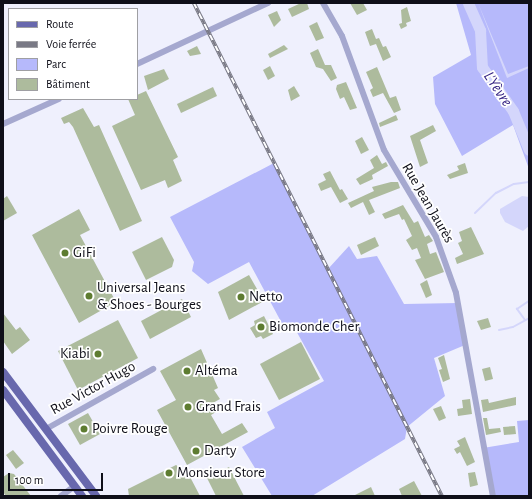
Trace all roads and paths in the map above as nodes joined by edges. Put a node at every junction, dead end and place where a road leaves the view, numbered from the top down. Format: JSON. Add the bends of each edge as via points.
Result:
{"nodes":[{"id":1,"x":268,"y":3,"type":"edge"},
{"id":2,"x":323,"y":3,"type":"edge"},
{"id":3,"x":138,"y":64,"type":"edge"},
{"id":4,"x":57,"y":100,"type":"edge"},
{"id":5,"x":3,"y":124,"type":"edge"},
{"id":6,"x":153,"y":369,"type":"dead end"},
{"id":7,"x":3,"y":372,"type":"edge"},
{"id":8,"x":3,"y":390,"type":"edge"},
{"id":9,"x":46,"y":429,"type":"junction"},
{"id":10,"x":75,"y":486,"type":"junction"},
{"id":11,"x":60,"y":496,"type":"edge"},
{"id":12,"x":82,"y":496,"type":"edge"},
{"id":13,"x":96,"y":496,"type":"edge"},
{"id":14,"x":493,"y":496,"type":"edge"}],
"edges":[{"from":1,"to":3,"type":"street"},
{"from":2,"to":14,"type":"street","name":"Rue Jean Jaurès","via":[[342,36],[384,150],[436,237],[454,286]]},
{"from":4,"to":5,"type":"street"},
{"from":6,"to":9,"type":"street","name":"Rue Victor Hugo"},
{"from":7,"to":9,"type":"main road"},
{"from":8,"to":10,"type":"main road"},
{"from":9,"to":13,"type":"main road"},
{"from":10,"to":11,"type":"street"},
{"from":10,"to":12,"type":"main road"}]}
